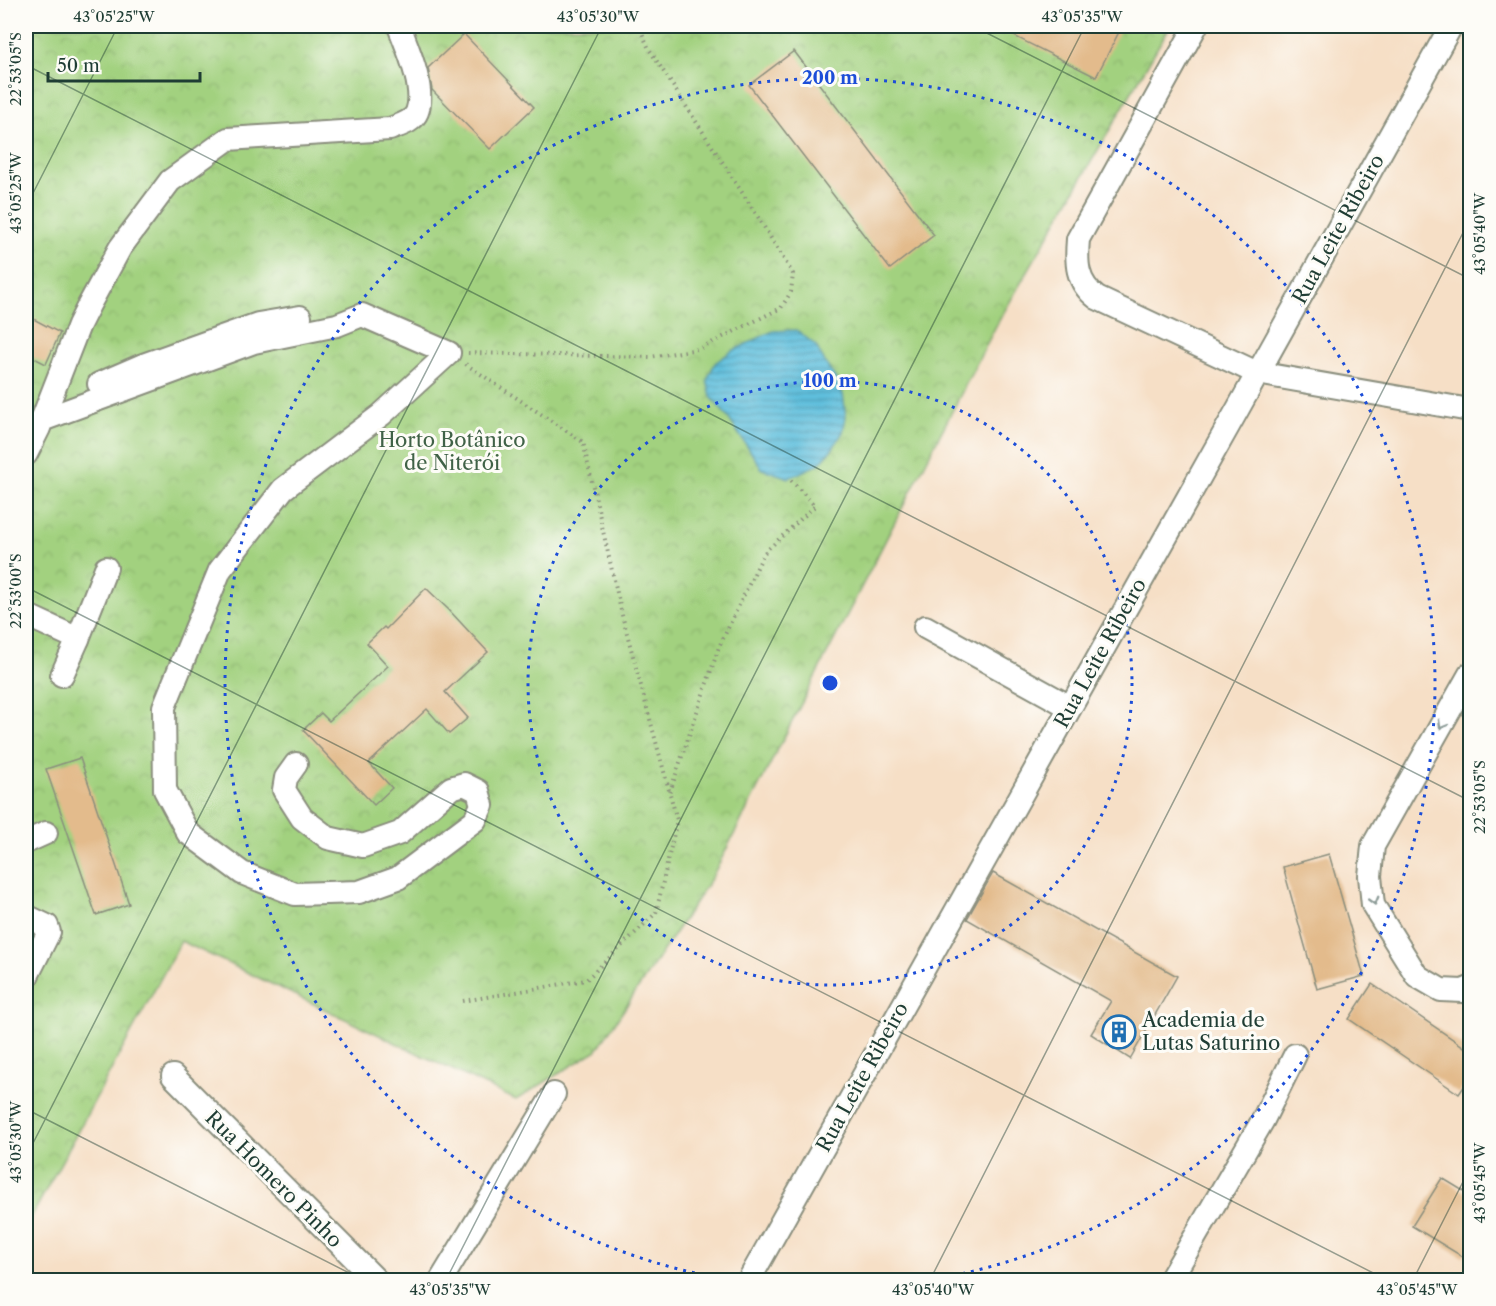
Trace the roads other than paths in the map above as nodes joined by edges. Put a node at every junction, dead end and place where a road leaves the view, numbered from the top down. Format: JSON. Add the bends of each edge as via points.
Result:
{"nodes":[{"id":1,"x":399,"y":26,"type":"edge"},
{"id":2,"x":1196,"y":26,"type":"edge"},
{"id":3,"x":1451,"y":26,"type":"edge"},
{"id":4,"x":1257,"y":374,"type":"junction"},
{"id":5,"x":1470,"y":410,"type":"edge"},
{"id":6,"x":39,"y":419,"type":"edge"},
{"id":7,"x":26,"y":454,"type":"edge"},
{"id":8,"x":106,"y":568,"type":"dead end"},
{"id":9,"x":26,"y":615,"type":"edge"},
{"id":10,"x":925,"y":627,"type":"dead end"},
{"id":11,"x":78,"y":639,"type":"junction"},
{"id":12,"x":1470,"y":674,"type":"edge"},
{"id":13,"x":62,"y":675,"type":"dead end"},
{"id":14,"x":1070,"y":707,"type":"junction"},
{"id":15,"x":296,"y":764,"type":"dead end"},
{"id":16,"x":26,"y":916,"type":"edge"},
{"id":17,"x":26,"y":978,"type":"edge"},
{"id":18,"x":1470,"y":988,"type":"edge"},
{"id":19,"x":1295,"y":1055,"type":"dead end"},
{"id":20,"x":173,"y":1076,"type":"dead end"},
{"id":21,"x":554,"y":1094,"type":"dead end"},
{"id":22,"x":376,"y":1281,"type":"edge"},
{"id":23,"x":441,"y":1281,"type":"edge"},
{"id":24,"x":748,"y":1281,"type":"edge"},
{"id":25,"x":1170,"y":1281,"type":"edge"}],
"edges":[{"from":1,"to":6,"type":"street","via":[[416,70],[420,98],[417,113],[408,122],[390,129],[228,139],[170,181],[120,248],[88,305]]},
{"from":2,"to":4,"type":"street","via":[[1078,239],[1076,262],[1083,282],[1097,298]]},
{"from":3,"to":4,"type":"street","name":"Rua Leite Ribeiro"},
{"from":4,"to":5,"type":"street"},
{"from":4,"to":14,"type":"street","name":"Rua Leite Ribeiro"},
{"from":6,"to":7,"type":"street"},
{"from":6,"to":15,"type":"street","via":[[143,365],[258,324],[346,312],[362,315],[449,353],[381,415],[283,489],[220,570],[164,707],[165,790],[188,833],[242,873],[295,894],[359,892],[398,878],[476,820],[482,805],[478,791],[464,784],[451,788],[400,833],[363,846],[328,838],[302,818],[284,790],[286,778]]},
{"from":8,"to":11,"type":"street"},
{"from":9,"to":11,"type":"street"},
{"from":10,"to":14,"type":"street"},
{"from":11,"to":13,"type":"street"},
{"from":12,"to":18,"type":"street","one_way":true,"via":[[1373,846],[1370,876],[1373,905],[1417,976],[1441,990],[1462,992]]},
{"from":14,"to":24,"type":"street","name":"Rua Leite Ribeiro"},
{"from":16,"to":17,"type":"street","via":[[47,926],[49,932]]},
{"from":19,"to":25,"type":"street","via":[[1263,1120]]},
{"from":20,"to":22,"type":"street","name":"Rua Homero Pinho"},
{"from":21,"to":23,"type":"street"}]}
